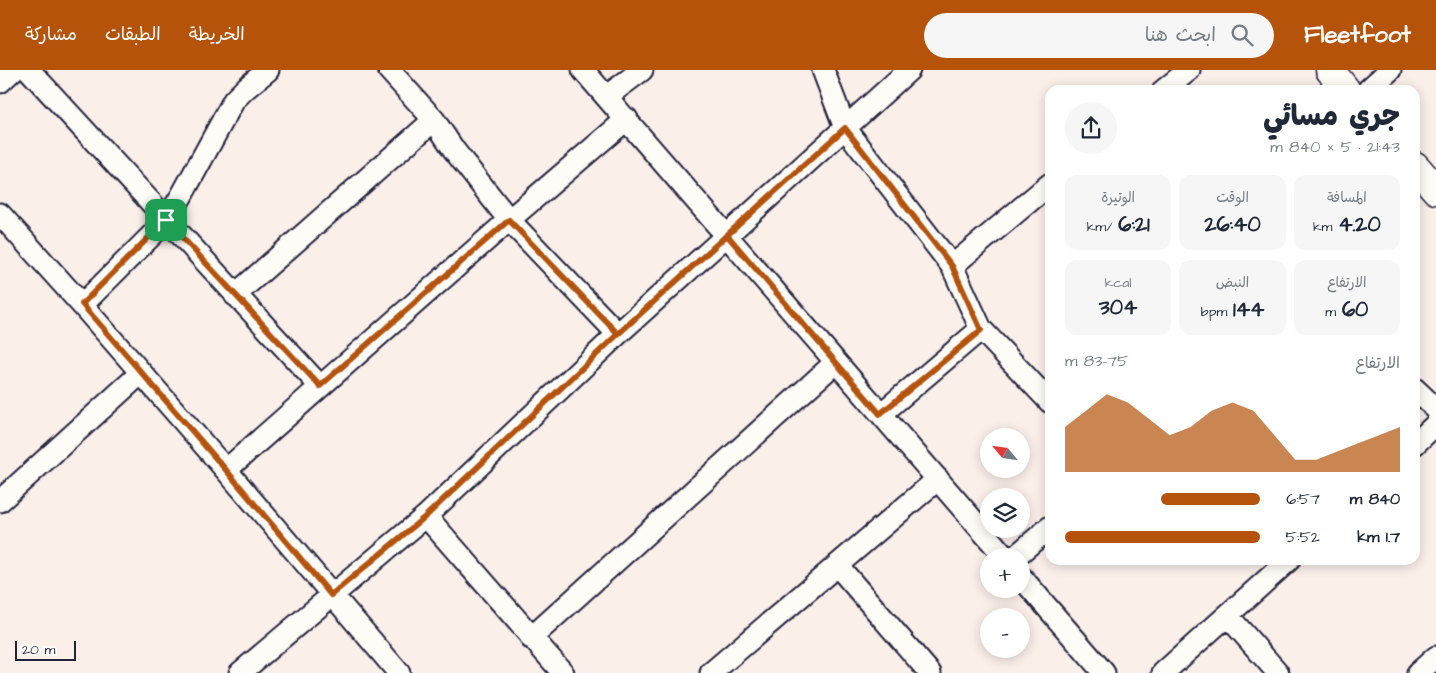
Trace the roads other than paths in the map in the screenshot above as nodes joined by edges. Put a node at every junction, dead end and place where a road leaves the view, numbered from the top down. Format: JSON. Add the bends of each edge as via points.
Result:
{"nodes":[{"id":1,"x":14,"y":70,"type":"edge"},
{"id":2,"x":29,"y":70,"type":"edge"},
{"id":3,"x":268,"y":70,"type":"edge"},
{"id":4,"x":389,"y":70,"type":"edge"},
{"id":5,"x":583,"y":70,"type":"edge"},
{"id":6,"x":642,"y":70,"type":"edge"},
{"id":7,"x":823,"y":70,"type":"edge"},
{"id":8,"x":909,"y":70,"type":"edge"},
{"id":9,"x":1189,"y":70,"type":"edge"},
{"id":10,"x":1330,"y":70,"type":"edge"},
{"id":11,"x":1390,"y":70,"type":"edge"},
{"id":12,"x":0,"y":82,"type":"edge"},
{"id":13,"x":1170,"y":85,"type":"edge"},
{"id":14,"x":1342,"y":85,"type":"edge"},
{"id":15,"x":1374,"y":85,"type":"edge"},
{"id":16,"x":607,"y":96,"type":"junction"},
{"id":17,"x":627,"y":119,"type":"junction"},
{"id":18,"x":434,"y":120,"type":"junction"},
{"id":19,"x":845,"y":128,"type":"junction"},
{"id":20,"x":1420,"y":172,"type":"edge"},
{"id":21,"x":1045,"y":188,"type":"edge"},
{"id":22,"x":1436,"y":190,"type":"edge"},
{"id":23,"x":0,"y":214,"type":"edge"},
{"id":24,"x":166,"y":220,"type":"junction"},
{"id":25,"x":509,"y":220,"type":"junction"},
{"id":26,"x":727,"y":235,"type":"junction"},
{"id":27,"x":952,"y":266,"type":"junction"},
{"id":28,"x":235,"y":295,"type":"junction"},
{"id":29,"x":82,"y":304,"type":"junction"},
{"id":30,"x":981,"y":330,"type":"junction"},
{"id":31,"x":618,"y":334,"type":"junction"},
{"id":32,"x":836,"y":362,"type":"junction"},
{"id":33,"x":141,"y":373,"type":"junction"},
{"id":34,"x":320,"y":386,"type":"junction"},
{"id":35,"x":1420,"y":393,"type":"edge"},
{"id":36,"x":1045,"y":397,"type":"edge"},
{"id":37,"x":1436,"y":409,"type":"edge"},
{"id":38,"x":880,"y":414,"type":"junction"},
{"id":39,"x":1436,"y":424,"type":"edge"},
{"id":40,"x":1420,"y":439,"type":"edge"},
{"id":41,"x":226,"y":470,"type":"junction"},
{"id":42,"x":938,"y":479,"type":"junction"},
{"id":43,"x":0,"y":501,"type":"edge"},
{"id":44,"x":426,"y":516,"type":"junction"},
{"id":45,"x":1045,"y":530,"type":"edge"},
{"id":46,"x":997,"y":548,"type":"edge"},
{"id":47,"x":1025,"y":548,"type":"edge"},
{"id":48,"x":838,"y":565,"type":"junction"},
{"id":49,"x":1284,"y":565,"type":"edge"},
{"id":50,"x":1030,"y":587,"type":"edge"},
{"id":51,"x":331,"y":595,"type":"junction"},
{"id":52,"x":1228,"y":616,"type":"junction"},
{"id":53,"x":531,"y":638,"type":"junction"},
{"id":54,"x":1436,"y":657,"type":"edge"},
{"id":55,"x":924,"y":671,"type":"edge"},
{"id":56,"x":240,"y":673,"type":"edge"},
{"id":57,"x":399,"y":673,"type":"edge"},
{"id":58,"x":563,"y":673,"type":"edge"},
{"id":59,"x":712,"y":673,"type":"edge"},
{"id":60,"x":1104,"y":673,"type":"edge"},
{"id":61,"x":1163,"y":673,"type":"edge"},
{"id":62,"x":1278,"y":673,"type":"edge"},
{"id":63,"x":1418,"y":673,"type":"edge"}],
"edges":[{"from":1,"to":12,"type":"street"},
{"from":2,"to":24,"type":"street"},
{"from":3,"to":24,"type":"street","via":[[234,100]]},
{"from":4,"to":18,"type":"street"},
{"from":5,"to":16,"type":"street"},
{"from":6,"to":16,"type":"street"},
{"from":7,"to":19,"type":"street"},
{"from":8,"to":19,"type":"street"},
{"from":9,"to":13,"type":"street"},
{"from":10,"to":14,"type":"main road"},
{"from":11,"to":15,"type":"street"},
{"from":16,"to":17,"type":"street"},
{"from":17,"to":25,"type":"street"},
{"from":17,"to":26,"type":"street"},
{"from":18,"to":25,"type":"street"},
{"from":18,"to":28,"type":"street"},
{"from":19,"to":26,"type":"street"},
{"from":19,"to":27,"type":"street"},
{"from":20,"to":22,"type":"main road"},
{"from":21,"to":27,"type":"street"},
{"from":23,"to":29,"type":"street"},
{"from":24,"to":28,"type":"street"},
{"from":24,"to":29,"type":"street"},
{"from":25,"to":31,"type":"street"},
{"from":25,"to":34,"type":"street"},
{"from":26,"to":31,"type":"street"},
{"from":26,"to":32,"type":"street"},
{"from":27,"to":30,"type":"street"},
{"from":28,"to":34,"type":"street"},
{"from":29,"to":33,"type":"street"},
{"from":30,"to":36,"type":"street"},
{"from":30,"to":38,"type":"street"},
{"from":31,"to":44,"type":"street"},
{"from":32,"to":38,"type":"street"},
{"from":32,"to":53,"type":"street"},
{"from":33,"to":41,"type":"street"},
{"from":33,"to":43,"type":"street"},
{"from":34,"to":41,"type":"street"},
{"from":35,"to":37,"type":"street"},
{"from":38,"to":42,"type":"street"},
{"from":39,"to":40,"type":"street"},
{"from":41,"to":51,"type":"street"},
{"from":42,"to":46,"type":"street"},
{"from":42,"to":48,"type":"street"},
{"from":44,"to":51,"type":"street"},
{"from":44,"to":53,"type":"street"},
{"from":45,"to":47,"type":"street"},
{"from":48,"to":55,"type":"street"},
{"from":48,"to":59,"type":"street"},
{"from":49,"to":52,"type":"street"},
{"from":50,"to":60,"type":"street"},
{"from":51,"to":56,"type":"street"},
{"from":51,"to":57,"type":"street"},
{"from":52,"to":61,"type":"street"},
{"from":52,"to":62,"type":"street"},
{"from":53,"to":58,"type":"street"},
{"from":54,"to":63,"type":"street"}]}
